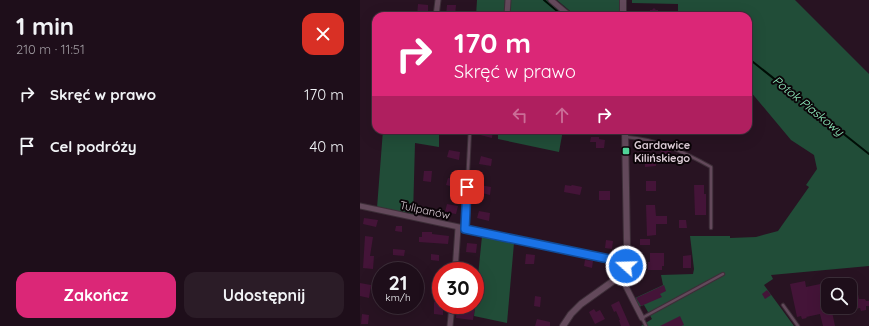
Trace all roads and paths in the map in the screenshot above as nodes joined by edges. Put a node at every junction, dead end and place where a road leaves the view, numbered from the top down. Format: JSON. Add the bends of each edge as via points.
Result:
{"nodes":[{"id":1,"x":438,"y":0,"type":"edge"},
{"id":2,"x":508,"y":0,"type":"edge"},
{"id":3,"x":551,"y":0,"type":"edge"},
{"id":4,"x":623,"y":0,"type":"edge"},
{"id":5,"x":436,"y":12,"type":"edge"},
{"id":6,"x":507,"y":12,"type":"edge"},
{"id":7,"x":565,"y":12,"type":"edge"},
{"id":8,"x":623,"y":12,"type":"edge"},
{"id":9,"x":470,"y":134,"type":"edge"},
{"id":10,"x":625,"y":134,"type":"edge"},
{"id":11,"x":627,"y":134,"type":"edge"},
{"id":12,"x":360,"y":206,"type":"edge"},
{"id":13,"x":458,"y":228,"type":"junction"},
{"id":14,"x":711,"y":228,"type":"dead end"},
{"id":15,"x":465,"y":229,"type":"junction"},
{"id":16,"x":455,"y":262,"type":"edge"},
{"id":17,"x":626,"y":266,"type":"junction"},
{"id":18,"x":724,"y":274,"type":"dead end"},
{"id":19,"x":620,"y":275,"type":"junction"},
{"id":20,"x":783,"y":305,"type":"dead end"},
{"id":21,"x":451,"y":314,"type":"edge"},
{"id":22,"x":642,"y":318,"type":"junction"},
{"id":23,"x":450,"y":326,"type":"edge"},
{"id":24,"x":563,"y":326,"type":"edge"},
{"id":25,"x":646,"y":326,"type":"edge"},
{"id":26,"x":798,"y":326,"type":"edge"}],
"edges":[{"from":1,"to":5,"type":"street"},
{"from":2,"to":6,"type":"street"},
{"from":3,"to":7,"type":"street"},
{"from":4,"to":8,"type":"street"},
{"from":9,"to":15,"type":"lane"},
{"from":10,"to":17,"type":"street"},
{"from":11,"to":14,"type":"lane","via":[[667,145],[711,167]]},
{"from":12,"to":13,"type":"street","name":"Tulipanów"},
{"from":13,"to":15,"type":"street","name":"Tulipanów"},
{"from":13,"to":16,"type":"street"},
{"from":15,"to":17,"type":"street","name":"Tulipanów","via":[[609,259]]},
{"from":17,"to":19,"type":"street"},
{"from":18,"to":22,"type":"lane"},
{"from":19,"to":22,"type":"street"},
{"from":19,"to":24,"type":"street","via":[[581,304]]},
{"from":20,"to":26,"type":"lane"},
{"from":21,"to":23,"type":"street"},
{"from":22,"to":25,"type":"lane"}]}
